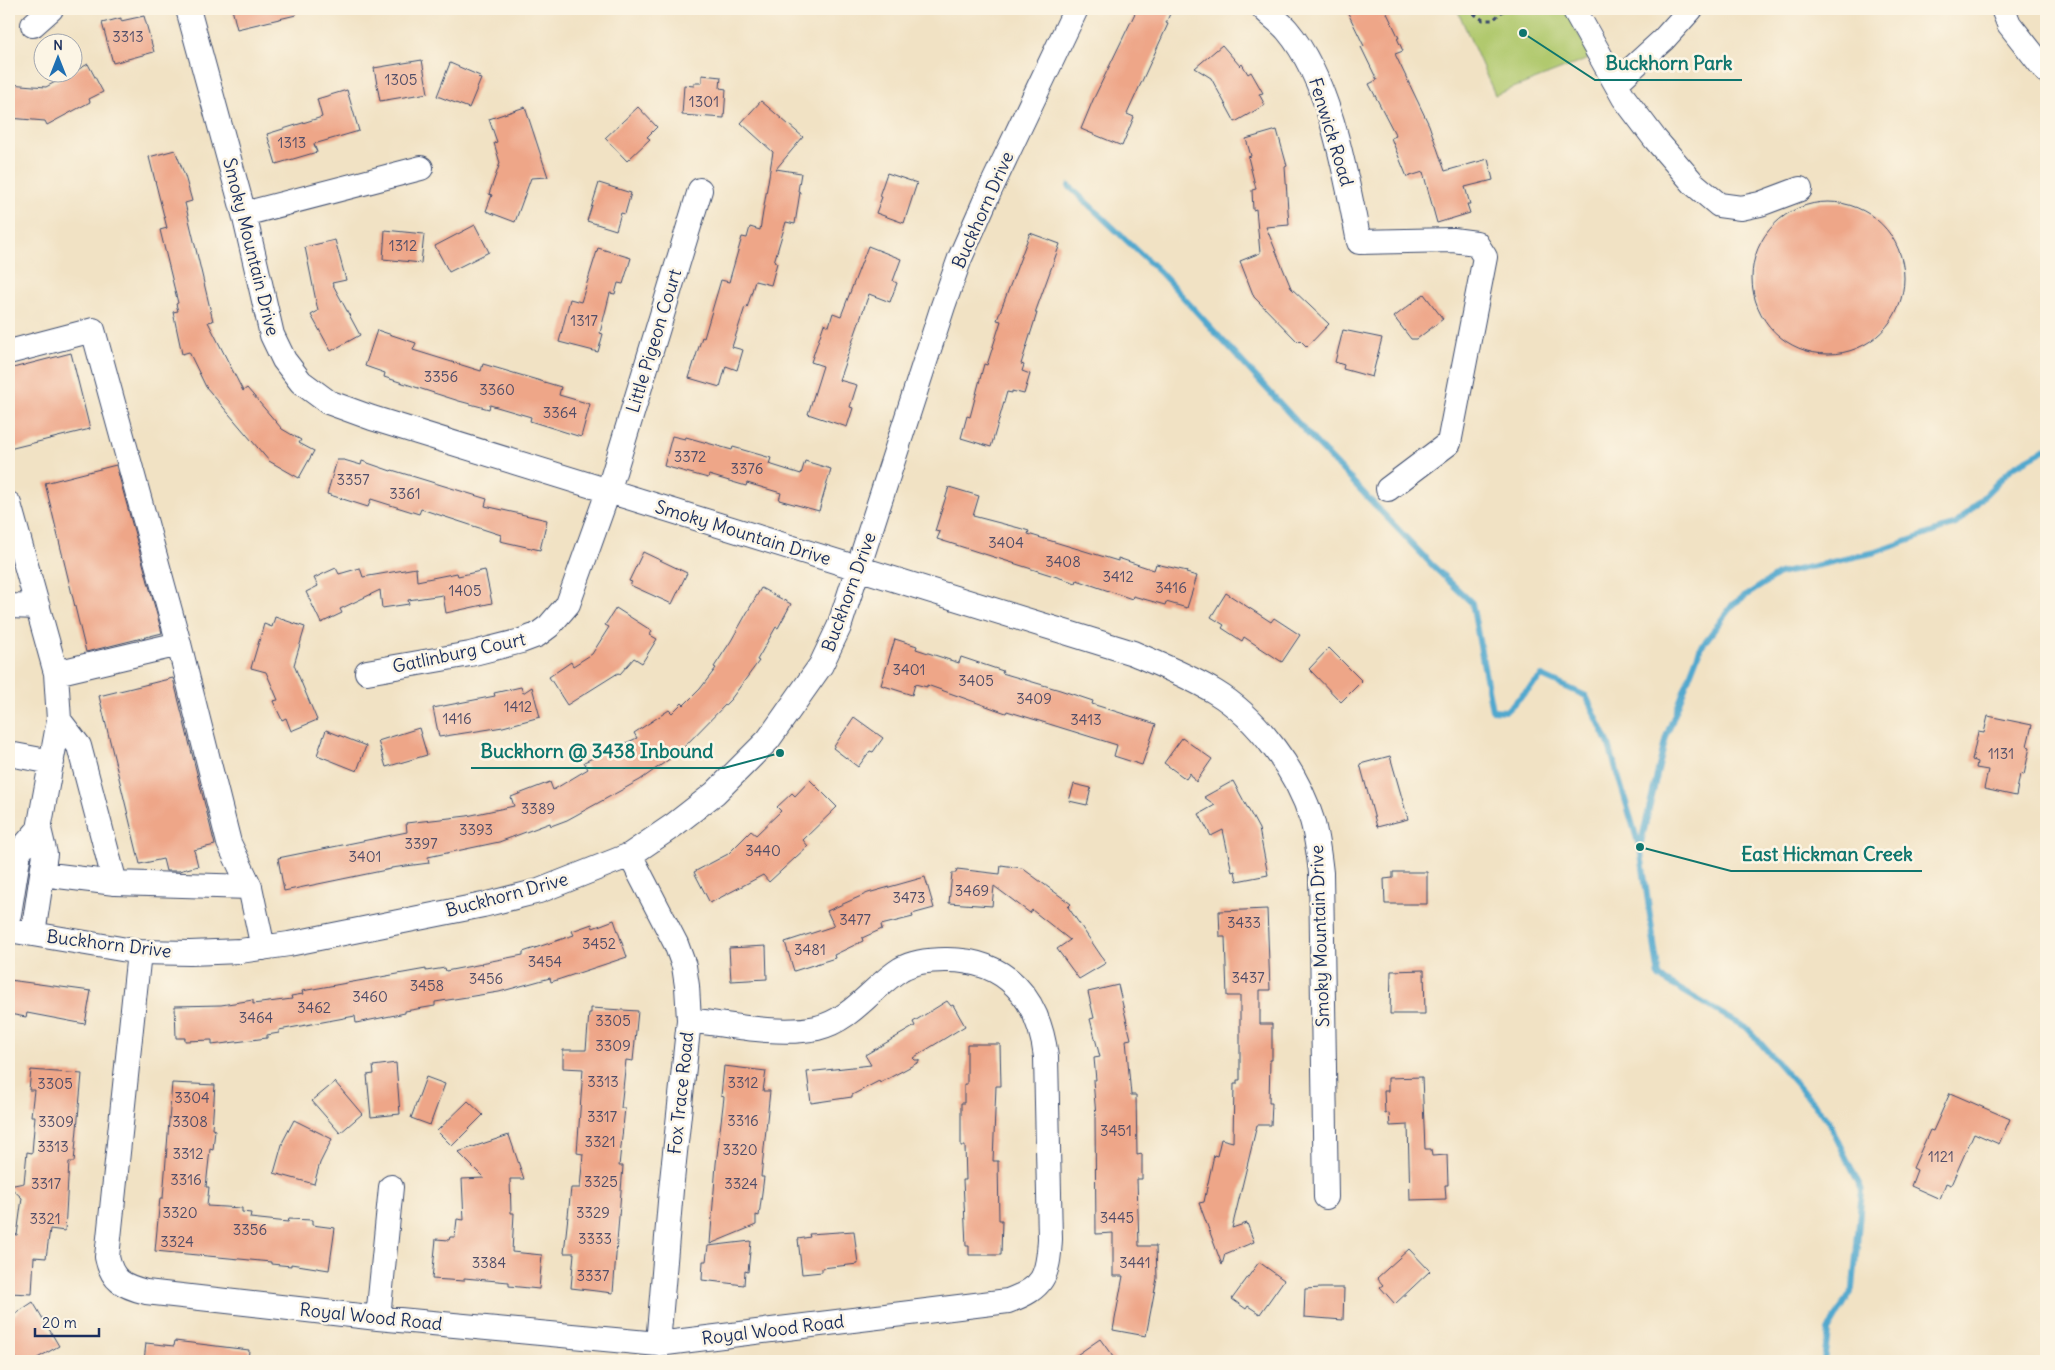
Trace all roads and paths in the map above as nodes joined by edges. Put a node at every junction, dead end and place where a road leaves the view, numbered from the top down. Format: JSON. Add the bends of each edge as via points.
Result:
{"nodes":[{"id":1,"x":51,"y":9,"type":"edge"},
{"id":2,"x":188,"y":9,"type":"edge"},
{"id":3,"x":1076,"y":9,"type":"edge"},
{"id":4,"x":1264,"y":9,"type":"edge"},
{"id":5,"x":1467,"y":9,"type":"edge"},
{"id":6,"x":1505,"y":9,"type":"edge"},
{"id":7,"x":1574,"y":9,"type":"edge"},
{"id":8,"x":1691,"y":9,"type":"edge"},
{"id":9,"x":2003,"y":9,"type":"edge"},
{"id":10,"x":33,"y":24,"type":"dead end"},
{"id":11,"x":2046,"y":70,"type":"edge"},
{"id":12,"x":1616,"y":83,"type":"junction"},
{"id":13,"x":421,"y":168,"type":"dead end"},
{"id":14,"x":1800,"y":189,"type":"dead end"},
{"id":15,"x":700,"y":190,"type":"dead end"},
{"id":16,"x":244,"y":214,"type":"junction"},
{"id":17,"x":9,"y":352,"type":"edge"},
{"id":18,"x":1388,"y":489,"type":"dead end"},
{"id":19,"x":608,"y":492,"type":"junction"},
{"id":20,"x":9,"y":504,"type":"edge"},
{"id":21,"x":859,"y":569,"type":"junction"},
{"id":22,"x":9,"y":606,"type":"edge"},
{"id":23,"x":38,"y":607,"type":"junction"},
{"id":24,"x":179,"y":644,"type":"junction"},
{"id":25,"x":368,"y":672,"type":"dead end"},
{"id":26,"x":56,"y":673,"type":"junction"},
{"id":27,"x":59,"y":720,"type":"junction"},
{"id":28,"x":9,"y":754,"type":"edge"},
{"id":29,"x":52,"y":762,"type":"junction"},
{"id":30,"x":39,"y":829,"type":"junction"},
{"id":31,"x":630,"y":855,"type":"junction"},
{"id":32,"x":13,"y":866,"type":"edge"},
{"id":33,"x":42,"y":874,"type":"junction"},
{"id":34,"x":115,"y":883,"type":"junction"},
{"id":35,"x":250,"y":887,"type":"junction"},
{"id":36,"x":9,"y":914,"type":"edge"},
{"id":37,"x":9,"y":930,"type":"edge"},
{"id":38,"x":33,"y":934,"type":"junction"},
{"id":39,"x":263,"y":948,"type":"junction"},
{"id":40,"x":139,"y":952,"type":"junction"},
{"id":41,"x":689,"y":1020,"type":"junction"},
{"id":42,"x":391,"y":1188,"type":"dead end"},
{"id":43,"x":1326,"y":1197,"type":"dead end"},
{"id":44,"x":378,"y":1318,"type":"junction"},
{"id":45,"x":658,"y":1344,"type":"junction"}],
"edges":[{"from":1,"to":10,"type":"street"},
{"from":2,"to":16,"type":"street","name":"Smoky Mountain Drive"},
{"from":3,"to":21,"type":"street","name":"Buckhorn Drive","via":[[960,258]]},
{"from":4,"to":18,"type":"street","name":"Fenwick Road","via":[[1286,29],[1318,81],[1346,174],[1359,242],[1453,240],[1476,243],[1485,256],[1449,443]]},
{"from":5,"to":6,"type":"path","via":[[1483,20],[1493,20]]},
{"from":7,"to":12,"type":"street"},
{"from":8,"to":12,"type":"street"},
{"from":9,"to":11,"type":"street","via":[[2009,24]]},
{"from":12,"to":14,"type":"street","via":[[1655,139],[1694,184],[1719,205],[1741,208]]},
{"from":13,"to":16,"type":"street"},
{"from":15,"to":19,"type":"street","name":"Little Pigeon Court"},
{"from":16,"to":19,"type":"street","name":"Smoky Mountain Drive","via":[[272,335],[284,360],[301,382],[328,402],[372,418]]},
{"from":17,"to":24,"type":"street","via":[[93,330]]},
{"from":19,"to":21,"type":"street","name":"Smoky Mountain Drive"},
{"from":19,"to":25,"type":"street","name":"Gatlinburg Court","via":[[568,604],[549,626],[537,635],[504,647]]},
{"from":20,"to":23,"type":"street"},
{"from":21,"to":31,"type":"street","name":"Buckhorn Drive","via":[[839,627],[821,665],[768,740],[715,793]]},
{"from":21,"to":43,"type":"street","name":"Smoky Mountain Drive","via":[[1133,653],[1184,674],[1244,714],[1266,738],[1299,788],[1318,841]]},
{"from":22,"to":23,"type":"street"},
{"from":23,"to":26,"type":"street"},
{"from":24,"to":26,"type":"street"},
{"from":24,"to":35,"type":"street","via":[[229,843]]},
{"from":26,"to":27,"type":"street"},
{"from":27,"to":29,"type":"street"},
{"from":27,"to":34,"type":"street","via":[[79,746]]},
{"from":28,"to":29,"type":"street"},
{"from":29,"to":30,"type":"street"},
{"from":30,"to":32,"type":"street"},
{"from":30,"to":33,"type":"street","via":[[46,854]]},
{"from":31,"to":39,"type":"street","name":"Buckhorn Drive","via":[[539,891],[484,905]]},
{"from":31,"to":41,"type":"street","name":"Fox Trace Road","via":[[676,944],[686,976]]},
{"from":32,"to":36,"type":"street"},
{"from":33,"to":34,"type":"street"},
{"from":33,"to":38,"type":"street"},
{"from":34,"to":35,"type":"street"},
{"from":35,"to":39,"type":"street"},
{"from":37,"to":38,"type":"street","name":"Buckhorn Drive"},
{"from":38,"to":40,"type":"street","name":"Buckhorn Drive"},
{"from":39,"to":40,"type":"street","name":"Buckhorn Drive","via":[[190,953]]},
{"from":40,"to":44,"type":"street","name":"Royal Wood Road","via":[[107,1257],[109,1268],[121,1283],[146,1292]]},
{"from":41,"to":45,"type":"street","name":"Fox Trace Road","via":[[670,1190]]},
{"from":41,"to":45,"type":"street","name":"Royal Wood Road","via":[[759,1028],[818,1028],[855,1008],[902,968],[930,960],[957,960],[980,964],[1002,975],[1019,989],[1034,1011],[1043,1036],[1049,1259],[1038,1286],[1008,1301]]},
{"from":42,"to":44,"type":"street"},
{"from":44,"to":45,"type":"street","name":"Royal Wood Road"}]}
